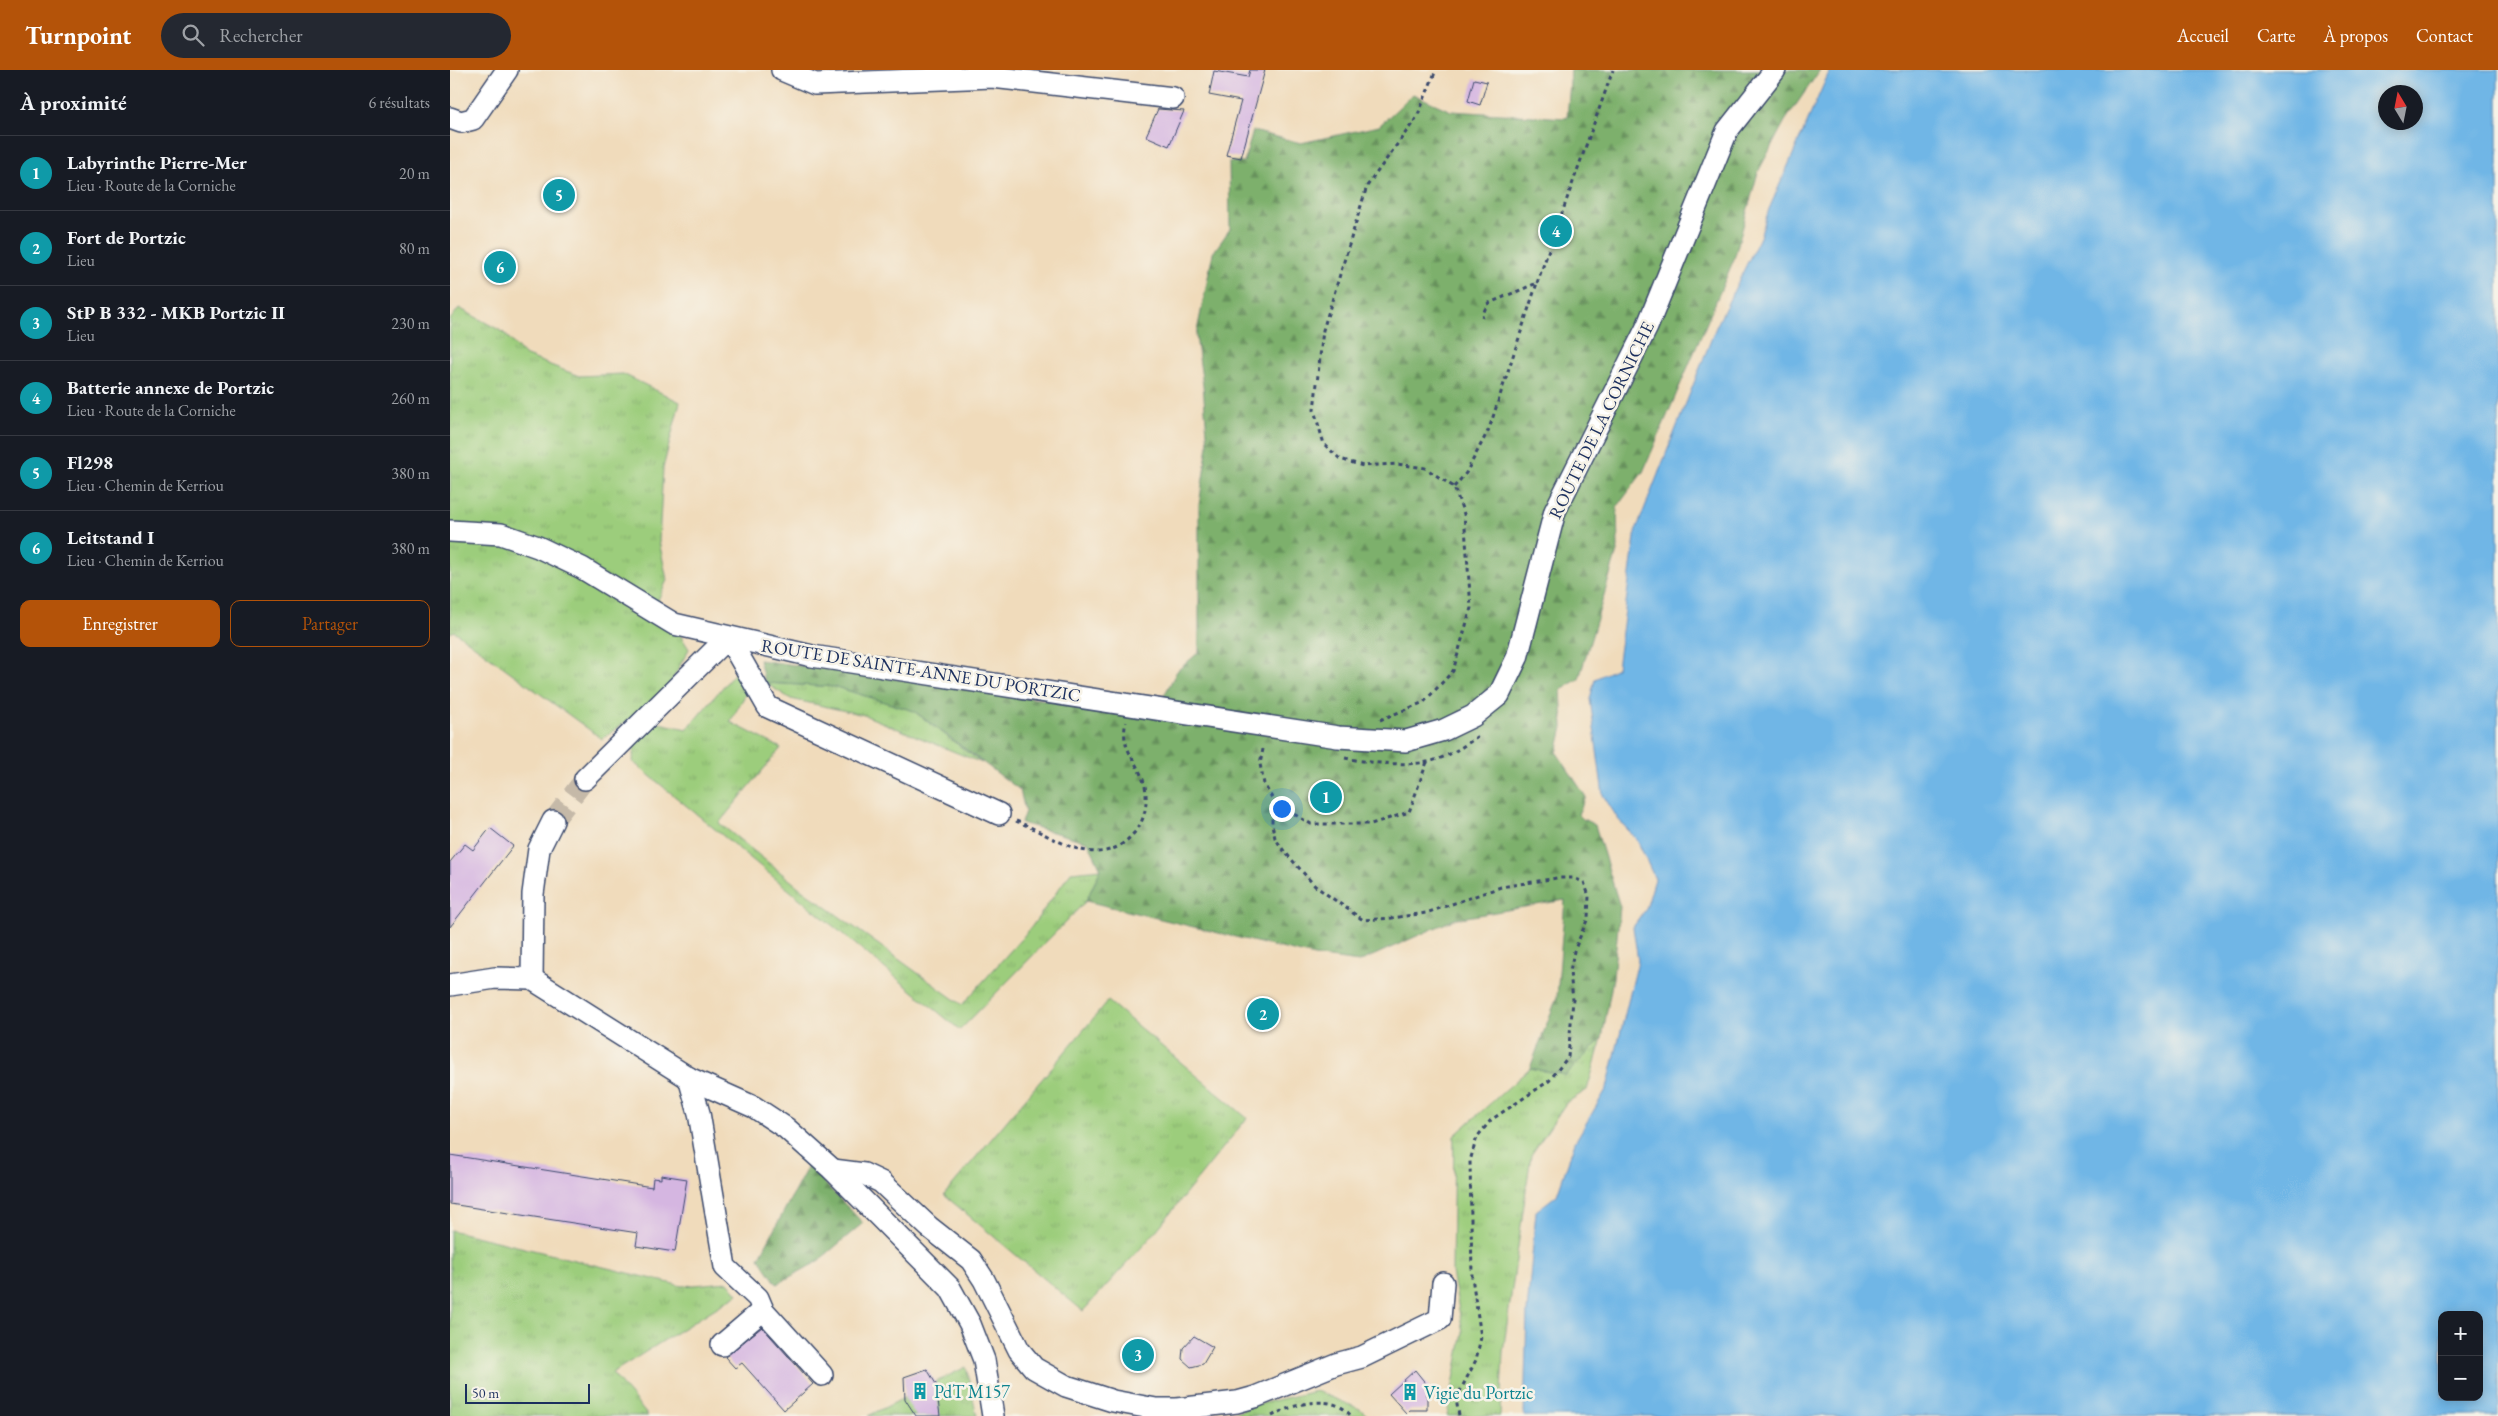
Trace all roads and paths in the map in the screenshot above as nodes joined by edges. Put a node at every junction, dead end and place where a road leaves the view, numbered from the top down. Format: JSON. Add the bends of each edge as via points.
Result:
{"nodes":[{"id":1,"x":507,"y":70,"type":"edge"},
{"id":2,"x":782,"y":70,"type":"edge"},
{"id":3,"x":1436,"y":70,"type":"edge"},
{"id":4,"x":1613,"y":70,"type":"edge"},
{"id":5,"x":1775,"y":70,"type":"edge"},
{"id":6,"x":1173,"y":98,"type":"dead end"},
{"id":7,"x":450,"y":118,"type":"edge"},
{"id":8,"x":1537,"y":283,"type":"junction"},
{"id":9,"x":1482,"y":317,"type":"dead end"},
{"id":10,"x":1454,"y":487,"type":"junction"},
{"id":11,"x":450,"y":531,"type":"edge"},
{"id":12,"x":728,"y":637,"type":"junction"},
{"id":13,"x":1175,"y":710,"type":"joint"},
{"id":14,"x":1136,"y":722,"type":"dead end"},
{"id":15,"x":1372,"y":723,"type":"dead end"},
{"id":16,"x":1263,"y":749,"type":"dead end"},
{"id":17,"x":1427,"y":762,"type":"dead end"},
{"id":18,"x":585,"y":779,"type":"tunnel mouth"},
{"id":19,"x":1275,"y":803,"type":"junction"},
{"id":20,"x":999,"y":814,"type":"joint"},
{"id":21,"x":554,"y":821,"type":"tunnel mouth"},
{"id":22,"x":532,"y":979,"type":"junction"},
{"id":23,"x":450,"y":985,"type":"edge"},
{"id":24,"x":689,"y":1078,"type":"junction"},
{"id":25,"x":833,"y":1170,"type":"junction"},
{"id":26,"x":1443,"y":1283,"type":"dead end"},
{"id":27,"x":763,"y":1310,"type":"junction"},
{"id":28,"x":722,"y":1345,"type":"dead end"},
{"id":29,"x":822,"y":1375,"type":"dead end"},
{"id":30,"x":993,"y":1416,"type":"edge"},
{"id":31,"x":1272,"y":1416,"type":"edge"},
{"id":32,"x":1351,"y":1416,"type":"edge"},
{"id":33,"x":1459,"y":1416,"type":"edge"}],
"edges":[{"from":1,"to":7,"type":"street","via":[[473,119],[461,122]]},
{"from":2,"to":6,"type":"street","via":[[814,84],[992,77]]},
{"from":3,"to":10,"type":"path","via":[[1417,117],[1367,186],[1322,330],[1314,410],[1324,444],[1340,459],[1363,466],[1396,464],[1424,468]]},
{"from":4,"to":8,"type":"path"},
{"from":5,"to":13,"type":"street","name":"ROUTE DE LA CORNICHE","via":[[1727,131],[1647,327],[1555,511],[1517,658],[1499,695],[1473,716],[1444,730],[1406,741],[1338,737]]},
{"from":8,"to":9,"type":"path","via":[[1487,304]]},
{"from":8,"to":10,"type":"path","via":[[1490,429],[1466,473]]},
{"from":10,"to":15,"type":"path","via":[[1464,514],[1471,608],[1453,671],[1424,702]]},
{"from":11,"to":12,"type":"street","name":"ROUTE DE SAINTE-ANNE DU PORTZIC","via":[[501,534],[538,547],[582,568],[674,624]]},
{"from":12,"to":13,"type":"street","name":"ROUTE DE SAINTE-ANNE DU PORTZIC","via":[[812,656]]},
{"from":12,"to":18,"type":"street"},
{"from":12,"to":20,"type":"street","via":[[768,707]]},
{"from":14,"to":20,"type":"path","via":[[1126,720],[1122,735],[1145,786],[1145,810],[1140,826],[1126,842],[1108,852],[1088,853]]},
{"from":16,"to":19,"type":"path","via":[[1260,764],[1264,784]]},
{"from":17,"to":19,"type":"path","via":[[1409,812],[1371,824],[1312,824]]},
{"from":19,"to":33,"type":"path","via":[[1272,825],[1284,850],[1315,886],[1363,920],[1426,913],[1501,887],[1557,878],[1584,882],[1590,896],[1588,918],[1574,951],[1570,972],[1573,1000],[1568,1057],[1549,1081],[1491,1120],[1476,1137],[1470,1160],[1472,1277],[1481,1337],[1476,1360],[1456,1399]]},
{"from":21,"to":22,"type":"street","via":[[539,849],[533,894]]},
{"from":22,"to":23,"type":"street","via":[[495,978]]},
{"from":22,"to":24,"type":"street"},
{"from":24,"to":25,"type":"street","via":[[754,1108],[786,1128]]},
{"from":24,"to":27,"type":"street","via":[[699,1114],[725,1267],[758,1298]]},
{"from":25,"to":26,"type":"street","via":[[864,1174],[882,1182],[929,1227],[971,1260],[1019,1350],[1034,1368],[1066,1386],[1134,1406],[1177,1410],[1236,1402],[1362,1356],[1440,1319]]},
{"from":25,"to":30,"type":"street","via":[[950,1288],[970,1324],[984,1360]]},
{"from":27,"to":28,"type":"street"},
{"from":27,"to":29,"type":"street"},
{"from":31,"to":32,"type":"path","via":[[1308,1403],[1321,1403],[1341,1408]]}]}
